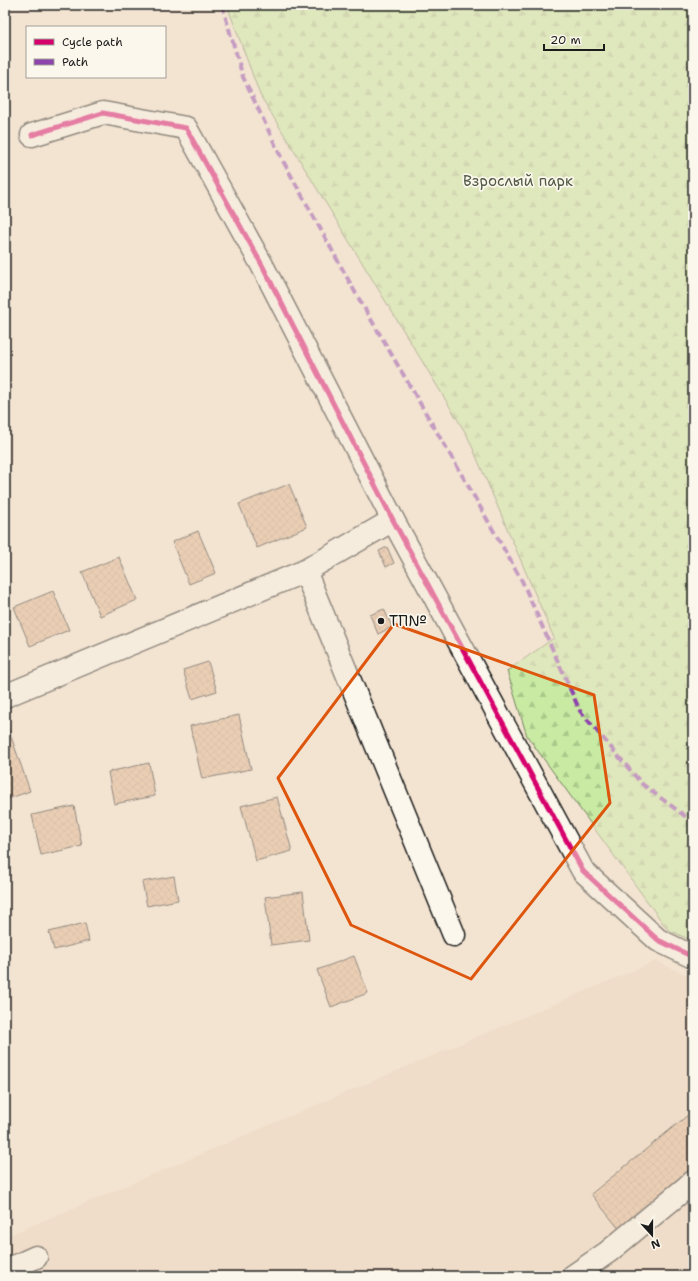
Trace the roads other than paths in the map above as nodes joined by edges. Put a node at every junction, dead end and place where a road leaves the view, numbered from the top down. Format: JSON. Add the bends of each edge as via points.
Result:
{"nodes":[{"id":1,"x":32,"y":135,"type":"dead end"},
{"id":2,"x":392,"y":520,"type":"junction"},
{"id":3,"x":305,"y":571,"type":"junction"},
{"id":4,"x":5,"y":696,"type":"edge"},
{"id":5,"x":454,"y":935,"type":"dead end"},
{"id":6,"x":693,"y":957,"type":"edge"},
{"id":7,"x":693,"y":1182,"type":"edge"},
{"id":8,"x":36,"y":1257,"type":"dead end"},
{"id":9,"x":5,"y":1271,"type":"edge"},
{"id":10,"x":573,"y":1276,"type":"edge"}],
"edges":[{"from":1,"to":2,"type":"street","via":[[103,113],[186,128],[262,265]]},
{"from":2,"to":3,"type":"street"},
{"from":2,"to":6,"type":"street","via":[[583,871],[658,940]]},
{"from":3,"to":4,"type":"street"},
{"from":3,"to":5,"type":"street"},
{"from":7,"to":10,"type":"street","via":[[608,1252]]},
{"from":8,"to":9,"type":"street"}]}
